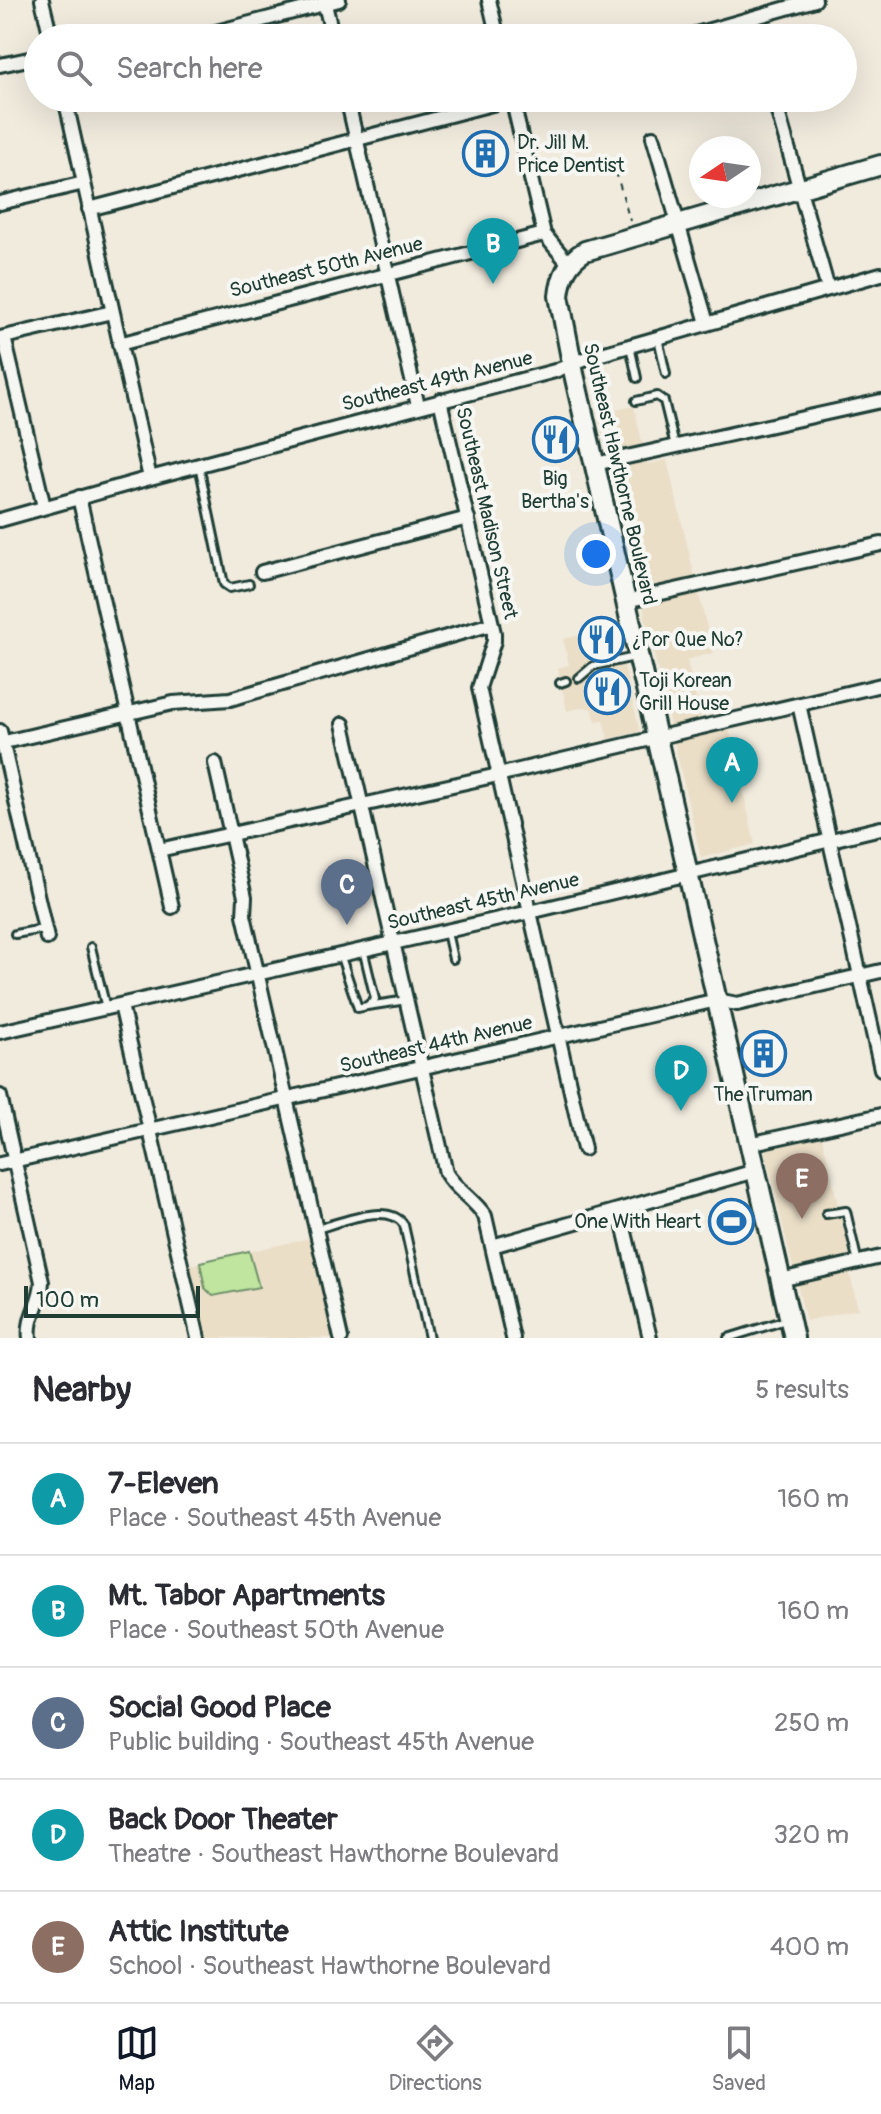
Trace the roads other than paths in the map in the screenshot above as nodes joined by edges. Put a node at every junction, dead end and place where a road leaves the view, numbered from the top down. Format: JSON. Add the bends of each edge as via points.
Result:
{"nodes":[{"id":1,"x":42,"y":0,"type":"edge"},
{"id":2,"x":339,"y":0,"type":"edge"},
{"id":3,"x":489,"y":0,"type":"edge"},
{"id":4,"x":815,"y":0,"type":"edge"},
{"id":5,"x":325,"y":2,"type":"edge"},
{"id":6,"x":48,"y":24,"type":"edge"},
{"id":7,"x":244,"y":24,"type":"edge"},
{"id":8,"x":330,"y":24,"type":"edge"},
{"id":9,"x":495,"y":24,"type":"edge"},
{"id":10,"x":731,"y":24,"type":"edge"},
{"id":11,"x":24,"y":60,"type":"edge"},
{"id":12,"x":0,"y":65,"type":"edge"},
{"id":13,"x":68,"y":112,"type":"edge"},
{"id":14,"x":350,"y":112,"type":"edge"},
{"id":15,"x":461,"y":112,"type":"edge"},
{"id":16,"x":515,"y":112,"type":"edge"},
{"id":17,"x":778,"y":112,"type":"edge"},
{"id":18,"x":653,"y":137,"type":"dead end"},
{"id":19,"x":356,"y":139,"type":"junction"},
{"id":20,"x":881,"y":165,"type":"edge"},
{"id":21,"x":84,"y":183,"type":"junction"},
{"id":22,"x":799,"y":189,"type":"junction"},
{"id":23,"x":0,"y":203,"type":"edge"},
{"id":24,"x":89,"y":209,"type":"junction"},
{"id":25,"x":678,"y":223,"type":"junction"},
{"id":26,"x":544,"y":234,"type":"junction"},
{"id":27,"x":569,"y":264,"type":"junction"},
{"id":28,"x":386,"y":274,"type":"junction"},
{"id":29,"x":881,"y":274,"type":"edge"},
{"id":30,"x":828,"y":289,"type":"junction"},
{"id":31,"x":112,"y":312,"type":"junction"},
{"id":32,"x":707,"y":323,"type":"junction"},
{"id":33,"x":2,"y":338,"type":"edge"},
{"id":34,"x":658,"y":338,"type":"junction"},
{"id":35,"x":119,"y":344,"type":"junction"},
{"id":36,"x":630,"y":346,"type":"junction"},
{"id":37,"x":572,"y":365,"type":"junction"},
{"id":38,"x":666,"y":374,"type":"dead end"},
{"id":39,"x":637,"y":378,"type":"dead end"},
{"id":40,"x":440,"y":400,"type":"junction"},
{"id":41,"x":636,"y":401,"type":"dead end"},
{"id":42,"x":881,"y":401,"type":"edge"},
{"id":43,"x":418,"y":406,"type":"junction"},
{"id":44,"x":675,"y":446,"type":"junction"},
{"id":45,"x":595,"y":464,"type":"junction"},
{"id":46,"x":199,"y":465,"type":"junction"},
{"id":47,"x":150,"y":478,"type":"junction"},
{"id":48,"x":79,"y":497,"type":"junction"},
{"id":49,"x":44,"y":507,"type":"junction"},
{"id":50,"x":468,"y":518,"type":"junction"},
{"id":51,"x":0,"y":520,"type":"edge"},
{"id":52,"x":881,"y":544,"type":"edge"},
{"id":53,"x":262,"y":572,"type":"dead end"},
{"id":54,"x":249,"y":584,"type":"dead end"},
{"id":55,"x":626,"y":601,"type":"junction"},
{"id":56,"x":492,"y":624,"type":"junction"},
{"id":57,"x":638,"y":656,"type":"junction"},
{"id":58,"x":579,"y":678,"type":"dead end"},
{"id":59,"x":881,"y":685,"type":"edge"},
{"id":60,"x":799,"y":704,"type":"junction"},
{"id":61,"x":128,"y":713,"type":"junction"},
{"id":62,"x":343,"y":724,"type":"dead end"},
{"id":63,"x":657,"y":736,"type":"junction"},
{"id":64,"x":1,"y":738,"type":"edge"},
{"id":65,"x":215,"y":763,"type":"dead end"},
{"id":66,"x":498,"y":775,"type":"junction"},
{"id":67,"x":362,"y":804,"type":"junction"},
{"id":68,"x":881,"y":828,"type":"edge"},
{"id":69,"x":230,"y":834,"type":"junction"},
{"id":70,"x":829,"y":840,"type":"junction"},
{"id":71,"x":159,"y":850,"type":"junction"},
{"id":72,"x":688,"y":874,"type":"junction"},
{"id":73,"x":172,"y":907,"type":"dead end"},
{"id":74,"x":530,"y":912,"type":"junction"},
{"id":75,"x":447,"y":930,"type":"junction"},
{"id":76,"x":46,"y":933,"type":"joint"},
{"id":77,"x":15,"y":934,"type":"dead end"},
{"id":78,"x":394,"y":942,"type":"junction"},
{"id":79,"x":91,"y":947,"type":"dead end"},
{"id":80,"x":363,"y":949,"type":"junction"},
{"id":81,"x":340,"y":954,"type":"junction"},
{"id":82,"x":453,"y":959,"type":"dead end"},
{"id":83,"x":881,"y":971,"type":"edge"},
{"id":84,"x":258,"y":973,"type":"junction"},
{"id":85,"x":860,"y":976,"type":"junction"},
{"id":86,"x":407,"y":1000,"type":"junction"},
{"id":87,"x":717,"y":1000,"type":"junction"},
{"id":88,"x":121,"y":1005,"type":"junction"},
{"id":89,"x":367,"y":1006,"type":"junction"},
{"id":90,"x":106,"y":1008,"type":"junction"},
{"id":91,"x":0,"y":1032,"type":"edge"},
{"id":92,"x":559,"y":1036,"type":"junction"},
{"id":93,"x":423,"y":1067,"type":"junction"},
{"id":94,"x":881,"y":1069,"type":"edge"},
{"id":95,"x":0,"y":1096,"type":"edge"},
{"id":96,"x":287,"y":1098,"type":"junction"},
{"id":97,"x":881,"y":1115,"type":"edge"},
{"id":98,"x":150,"y":1130,"type":"junction"},
{"id":99,"x":749,"y":1144,"type":"junction"},
{"id":100,"x":584,"y":1149,"type":"dead end"},
{"id":101,"x":15,"y":1160,"type":"junction"},
{"id":102,"x":0,"y":1164,"type":"edge"},
{"id":103,"x":755,"y":1171,"type":"junction"},
{"id":104,"x":620,"y":1211,"type":"junction"},
{"id":105,"x":826,"y":1214,"type":"dead end"},
{"id":106,"x":316,"y":1229,"type":"junction"},
{"id":107,"x":492,"y":1246,"type":"junction"},
{"id":108,"x":881,"y":1257,"type":"edge"},
{"id":109,"x":858,"y":1263,"type":"junction"},
{"id":110,"x":780,"y":1280,"type":"junction"},
{"id":111,"x":791,"y":1329,"type":"edge"},
{"id":112,"x":30,"y":1338,"type":"edge"},
{"id":113,"x":198,"y":1338,"type":"edge"},
{"id":114,"x":341,"y":1338,"type":"edge"},
{"id":115,"x":429,"y":1338,"type":"edge"},
{"id":116,"x":513,"y":1338,"type":"edge"},
{"id":117,"x":650,"y":1338,"type":"edge"},
{"id":118,"x":728,"y":1338,"type":"edge"}],
"edges":[{"from":1,"to":6,"type":"street"},
{"from":2,"to":5,"type":"street"},
{"from":3,"to":9,"type":"street"},
{"from":4,"to":10,"type":"street"},
{"from":5,"to":7,"type":"street"},
{"from":5,"to":8,"type":"street"},
{"from":11,"to":12,"type":"street"},
{"from":13,"to":21,"type":"street"},
{"from":14,"to":19,"type":"street"},
{"from":15,"to":19,"type":"street"},
{"from":16,"to":26,"type":"street"},
{"from":17,"to":22,"type":"street"},
{"from":18,"to":25,"type":"street"},
{"from":19,"to":24,"type":"street"},
{"from":19,"to":28,"type":"street"},
{"from":20,"to":22,"type":"main road"},
{"from":21,"to":23,"type":"street"},
{"from":21,"to":24,"type":"street"},
{"from":22,"to":25,"type":"main road"},
{"from":22,"to":30,"type":"street"},
{"from":24,"to":31,"type":"street"},
{"from":25,"to":27,"type":"main road","via":[[585,251]]},
{"from":25,"to":32,"type":"street"},
{"from":26,"to":27,"type":"street"},
{"from":26,"to":28,"type":"street","name":"Southeast 50th Avenue"},
{"from":27,"to":37,"type":"main road","name":"Southeast Hawthorne Boulevard","via":[[560,283],[559,307]]},
{"from":28,"to":35,"type":"street","name":"Southeast 50th Avenue"},
{"from":28,"to":43,"type":"street"},
{"from":29,"to":30,"type":"street","name":"Southeast 49th Avenue"},
{"from":30,"to":32,"type":"street","name":"Southeast 49th Avenue"},
{"from":31,"to":33,"type":"street"},
{"from":31,"to":35,"type":"street"},
{"from":32,"to":34,"type":"street","name":"Southeast 49th Avenue"},
{"from":33,"to":49,"type":"street"},
{"from":34,"to":36,"type":"street","name":"Southeast 49th Avenue"},
{"from":34,"to":38,"type":"lane"},
{"from":35,"to":47,"type":"street"},
{"from":36,"to":37,"type":"street","name":"Southeast 49th Avenue"},
{"from":36,"to":39,"type":"lane"},
{"from":37,"to":40,"type":"street","name":"Southeast 49th Avenue"},
{"from":37,"to":45,"type":"main road","name":"Southeast Hawthorne Boulevard"},
{"from":40,"to":43,"type":"street","name":"Southeast 49th Avenue"},
{"from":40,"to":50,"type":"street","name":"Southeast Madison Street"},
{"from":41,"to":44,"type":"lane","via":[[657,396],[664,401]]},
{"from":42,"to":44,"type":"street"},
{"from":43,"to":46,"type":"street","name":"Southeast 49th Avenue"},
{"from":44,"to":45,"type":"street"},
{"from":45,"to":55,"type":"main road","name":"Southeast Hawthorne Boulevard"},
{"from":46,"to":47,"type":"street","name":"Southeast 49th Avenue"},
{"from":46,"to":54,"type":"lane","via":[[224,584]]},
{"from":47,"to":48,"type":"street","name":"Southeast 49th Avenue"},
{"from":48,"to":49,"type":"street","name":"Southeast 49th Avenue"},
{"from":48,"to":61,"type":"street"},
{"from":49,"to":51,"type":"street","name":"Southeast 49th Avenue"},
{"from":50,"to":53,"type":"street"},
{"from":50,"to":56,"type":"street","name":"Southeast Madison Street"},
{"from":52,"to":55,"type":"street"},
{"from":55,"to":57,"type":"main road","name":"Southeast Hawthorne Boulevard"},
{"from":56,"to":61,"type":"street","via":[[240,696]]},
{"from":56,"to":66,"type":"street","name":"Southeast Madison Street","via":[[494,641],[479,688]]},
{"from":57,"to":58,"type":"lane","via":[[593,666]]},
{"from":57,"to":63,"type":"main road","name":"Southeast Hawthorne Boulevard"},
{"from":59,"to":60,"type":"street"},
{"from":60,"to":63,"type":"street"},
{"from":60,"to":70,"type":"street"},
{"from":61,"to":64,"type":"street"},
{"from":61,"to":71,"type":"street"},
{"from":62,"to":67,"type":"street"},
{"from":63,"to":66,"type":"street"},
{"from":63,"to":72,"type":"main road","name":"Southeast Hawthorne Boulevard"},
{"from":64,"to":76,"type":"street"},
{"from":65,"to":69,"type":"street"},
{"from":66,"to":67,"type":"street"},
{"from":66,"to":74,"type":"street","name":"Southeast Madison Street"},
{"from":67,"to":69,"type":"street"},
{"from":67,"to":78,"type":"street"},
{"from":68,"to":70,"type":"street","name":"Southeast 45th Avenue"},
{"from":69,"to":71,"type":"street"},
{"from":69,"to":84,"type":"street"},
{"from":70,"to":72,"type":"street","name":"Southeast 45th Avenue"},
{"from":70,"to":85,"type":"street"},
{"from":71,"to":73,"type":"street"},
{"from":72,"to":74,"type":"street","name":"Southeast 45th Avenue"},
{"from":72,"to":87,"type":"main road","name":"Southeast Hawthorne Boulevard"},
{"from":74,"to":75,"type":"street","name":"Southeast 45th Avenue"},
{"from":74,"to":92,"type":"street","name":"Southeast Madison Street"},
{"from":75,"to":78,"type":"street","name":"Southeast 45th Avenue"},
{"from":75,"to":82,"type":"lane"},
{"from":76,"to":77,"type":"lane"},
{"from":78,"to":80,"type":"street","name":"Southeast 45th Avenue"},
{"from":78,"to":86,"type":"street"},
{"from":79,"to":90,"type":"lane"},
{"from":80,"to":81,"type":"street","name":"Southeast 45th Avenue"},
{"from":80,"to":89,"type":"lane","via":[[375,999]]},
{"from":81,"to":84,"type":"street","name":"Southeast 45th Avenue"},
{"from":81,"to":89,"type":"lane","via":[[358,1008]]},
{"from":83,"to":85,"type":"street","name":"Southeast 44th Avenue"},
{"from":84,"to":88,"type":"street","name":"Southeast 45th Avenue"},
{"from":84,"to":96,"type":"street"},
{"from":85,"to":87,"type":"street","name":"Southeast 44th Avenue","via":[[737,1004]]},
{"from":85,"to":94,"type":"street"},
{"from":86,"to":89,"type":"lane"},
{"from":86,"to":93,"type":"street"},
{"from":87,"to":92,"type":"street","name":"Southeast 44th Avenue"},
{"from":87,"to":99,"type":"main road","name":"Southeast Hawthorne Boulevard"},
{"from":88,"to":90,"type":"street","name":"Southeast 45th Avenue"},
{"from":88,"to":98,"type":"street"},
{"from":90,"to":91,"type":"street","name":"Southeast 45th Avenue"},
{"from":92,"to":93,"type":"street","name":"Southeast 44th Avenue"},
{"from":92,"to":100,"type":"street","name":"Southeast Madison Street"},
{"from":93,"to":96,"type":"street","name":"Southeast 44th Avenue"},
{"from":93,"to":107,"type":"street","via":[[446,1173],[477,1203]]},
{"from":95,"to":101,"type":"street"},
{"from":96,"to":98,"type":"street","name":"Southeast 44th Avenue"},
{"from":96,"to":106,"type":"street"},
{"from":97,"to":99,"type":"street"},
{"from":98,"to":101,"type":"street","name":"Southeast 44th Avenue"},
{"from":98,"to":113,"type":"street"},
{"from":99,"to":103,"type":"main road","name":"Southeast Hawthorne Boulevard"},
{"from":101,"to":102,"type":"street","name":"Southeast 44th Avenue"},
{"from":101,"to":112,"type":"street","via":[[42,1282],[29,1321]]},
{"from":103,"to":104,"type":"street"},
{"from":103,"to":110,"type":"main road","name":"Southeast Hawthorne Boulevard"},
{"from":104,"to":107,"type":"street"},
{"from":104,"to":117,"type":"street"},
{"from":105,"to":109,"type":"lane","via":[[846,1211]]},
{"from":106,"to":114,"type":"street"},
{"from":106,"to":115,"type":"lane","via":[[379,1213],[400,1219]]},
{"from":107,"to":116,"type":"street"},
{"from":108,"to":109,"type":"street"},
{"from":109,"to":110,"type":"street"},
{"from":110,"to":111,"type":"main road","name":"Southeast Hawthorne Boulevard"},
{"from":111,"to":118,"type":"lane"}]}
